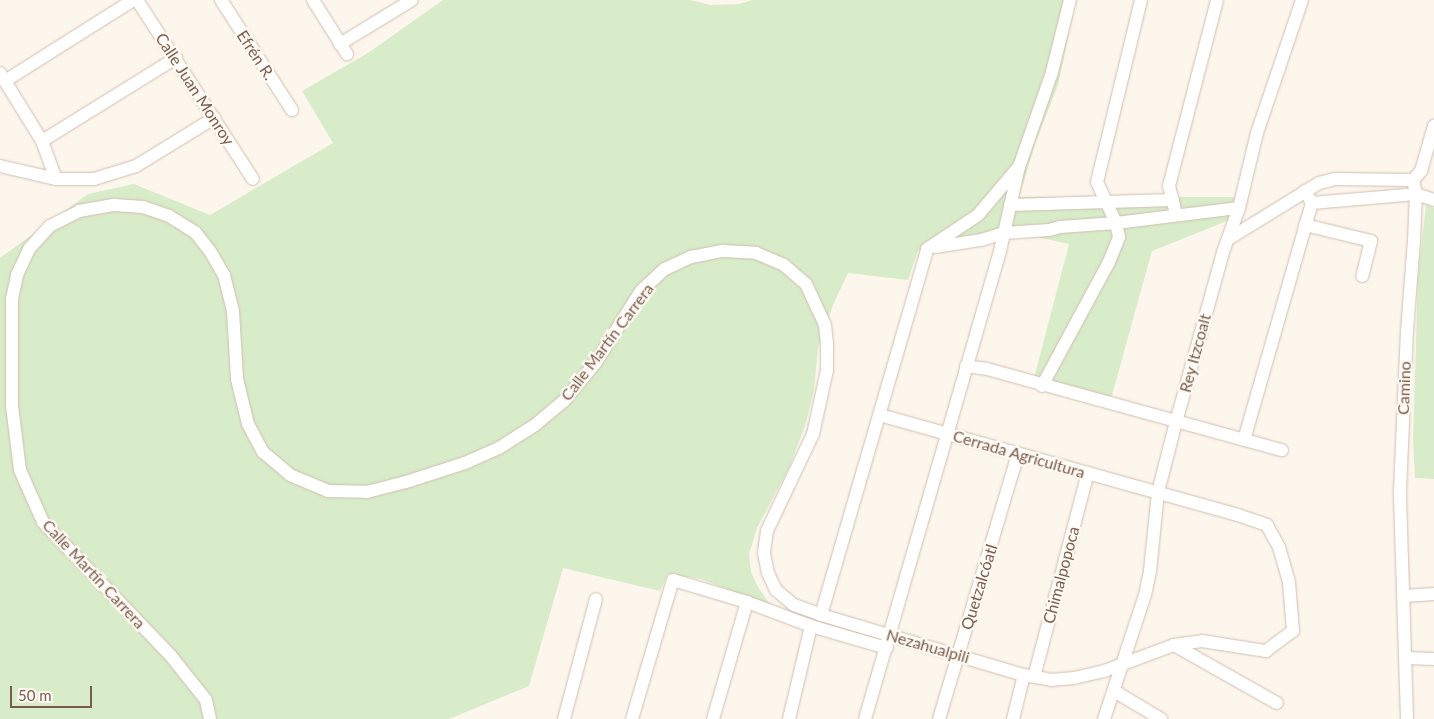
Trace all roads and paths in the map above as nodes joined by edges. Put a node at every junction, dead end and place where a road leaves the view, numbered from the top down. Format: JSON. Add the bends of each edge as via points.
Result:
{"nodes":[{"id":1,"x":133,"y":0,"type":"edge"},
{"id":2,"x":137,"y":0,"type":"edge"},
{"id":3,"x":221,"y":0,"type":"edge"},
{"id":4,"x":313,"y":0,"type":"edge"},
{"id":5,"x":412,"y":0,"type":"edge"},
{"id":6,"x":1070,"y":0,"type":"edge"},
{"id":7,"x":1141,"y":0,"type":"edge"},
{"id":8,"x":1217,"y":0,"type":"edge"},
{"id":9,"x":1302,"y":0,"type":"edge"},
{"id":10,"x":176,"y":58,"type":"junction"},
{"id":11,"x":2,"y":77,"type":"edge"},
{"id":12,"x":292,"y":110,"type":"dead end"},
{"id":13,"x":214,"y":118,"type":"junction"},
{"id":14,"x":1434,"y":126,"type":"edge"},
{"id":15,"x":42,"y":141,"type":"junction"},
{"id":16,"x":0,"y":166,"type":"edge"},
{"id":17,"x":1019,"y":168,"type":"junction"},
{"id":18,"x":253,"y":178,"type":"dead end"},
{"id":19,"x":56,"y":179,"type":"junction"},
{"id":20,"x":1413,"y":180,"type":"junction"},
{"id":21,"x":1305,"y":191,"type":"junction"},
{"id":22,"x":1416,"y":194,"type":"junction"},
{"id":23,"x":1173,"y":200,"type":"junction"},
{"id":24,"x":1434,"y":200,"type":"edge"},
{"id":25,"x":1106,"y":201,"type":"junction"},
{"id":26,"x":1312,"y":203,"type":"junction"},
{"id":27,"x":1010,"y":205,"type":"junction"},
{"id":28,"x":1239,"y":208,"type":"junction"},
{"id":29,"x":1176,"y":214,"type":"junction"},
{"id":30,"x":1116,"y":223,"type":"junction"},
{"id":31,"x":1305,"y":225,"type":"junction"},
{"id":32,"x":1004,"y":233,"type":"junction"},
{"id":33,"x":1230,"y":238,"type":"junction"},
{"id":34,"x":927,"y":249,"type":"junction"},
{"id":35,"x":1362,"y":276,"type":"dead end"},
{"id":36,"x":966,"y":366,"type":"junction"},
{"id":37,"x":1042,"y":386,"type":"junction"},
{"id":38,"x":880,"y":415,"type":"junction"},
{"id":39,"x":1176,"y":422,"type":"junction"},
{"id":40,"x":948,"y":434,"type":"junction"},
{"id":41,"x":1244,"y":440,"type":"junction"},
{"id":42,"x":1282,"y":450,"type":"dead end"},
{"id":43,"x":1018,"y":454,"type":"junction"},
{"id":44,"x":1088,"y":473,"type":"junction"},
{"id":45,"x":1158,"y":492,"type":"junction"},
{"id":46,"x":1434,"y":594,"type":"edge"},
{"id":47,"x":1404,"y":596,"type":"junction"},
{"id":48,"x":596,"y":599,"type":"dead end"},
{"id":49,"x":747,"y":602,"type":"junction"},
{"id":50,"x":821,"y":615,"type":"junction"},
{"id":51,"x":811,"y":626,"type":"junction"},
{"id":52,"x":889,"y":641,"type":"junction"},
{"id":53,"x":1174,"y":645,"type":"junction"},
{"id":54,"x":959,"y":654,"type":"junction"},
{"id":55,"x":1406,"y":658,"type":"junction"},
{"id":56,"x":1434,"y":659,"type":"edge"},
{"id":57,"x":1123,"y":663,"type":"junction"},
{"id":58,"x":1029,"y":676,"type":"junction"},
{"id":59,"x":1114,"y":691,"type":"junction"},
{"id":60,"x":1277,"y":703,"type":"dead end"},
{"id":61,"x":210,"y":719,"type":"edge"},
{"id":62,"x":564,"y":719,"type":"edge"},
{"id":63,"x":632,"y":719,"type":"edge"},
{"id":64,"x":713,"y":719,"type":"edge"},
{"id":65,"x":789,"y":719,"type":"edge"},
{"id":66,"x":865,"y":719,"type":"edge"},
{"id":67,"x":939,"y":719,"type":"edge"},
{"id":68,"x":1013,"y":719,"type":"edge"},
{"id":69,"x":1104,"y":719,"type":"edge"},
{"id":70,"x":1162,"y":719,"type":"edge"},
{"id":71,"x":1407,"y":719,"type":"edge"}],
"edges":[{"from":1,"to":11,"type":"street"},
{"from":2,"to":10,"type":"street","name":"Calle Juan Monroy"},
{"from":3,"to":12,"type":"street","name":"Efrén R."},
{"from":4,"to":5,"type":"street","via":[[344,49]]},
{"from":6,"to":17,"type":"street","via":[[1052,72]]},
{"from":7,"to":25,"type":"street","via":[[1097,182]]},
{"from":8,"to":23,"type":"street","via":[[1169,186]]},
{"from":9,"to":28,"type":"street","name":"Rey Itzcoalt","via":[[1257,133]]},
{"from":10,"to":13,"type":"street","name":"Calle Juan Monroy"},
{"from":10,"to":15,"type":"street"},
{"from":11,"to":15,"type":"street"},
{"from":13,"to":18,"type":"street","name":"Calle Juan Monroy"},
{"from":13,"to":19,"type":"street","via":[[136,166],[94,179]]},
{"from":14,"to":20,"type":"street","via":[[1421,171]]},
{"from":15,"to":19,"type":"street"},
{"from":16,"to":19,"type":"street"},
{"from":17,"to":27,"type":"street"},
{"from":17,"to":34,"type":"street","via":[[978,215]]},
{"from":20,"to":21,"type":"street","via":[[1335,179]]},
{"from":20,"to":22,"type":"street","name":"Camino"},
{"from":21,"to":26,"type":"street"},
{"from":21,"to":33,"type":"street"},
{"from":22,"to":24,"type":"street"},
{"from":22,"to":26,"type":"street"},
{"from":22,"to":47,"type":"street","name":"Camino","via":[[1400,490]]},
{"from":23,"to":25,"type":"street"},
{"from":23,"to":29,"type":"street"},
{"from":25,"to":27,"type":"street"},
{"from":25,"to":30,"type":"street"},
{"from":26,"to":31,"type":"street"},
{"from":27,"to":32,"type":"street"},
{"from":28,"to":29,"type":"street"},
{"from":28,"to":33,"type":"street","name":"Rey Itzcoalt"},
{"from":29,"to":30,"type":"street"},
{"from":30,"to":32,"type":"street"},
{"from":30,"to":37,"type":"street","via":[[1119,237],[1108,262]]},
{"from":31,"to":35,"type":"street","via":[[1371,240]]},
{"from":31,"to":41,"type":"street"},
{"from":32,"to":34,"type":"street"},
{"from":32,"to":36,"type":"street"},
{"from":33,"to":39,"type":"street","name":"Rey Itzcoalt","via":[[1223,252]]},
{"from":34,"to":38,"type":"street"},
{"from":36,"to":37,"type":"street"},
{"from":36,"to":40,"type":"street"},
{"from":37,"to":39,"type":"street"},
{"from":38,"to":40,"type":"street","name":"Cerrada Agricultura"},
{"from":38,"to":50,"type":"street"},
{"from":39,"to":41,"type":"street"},
{"from":39,"to":45,"type":"street","name":"Rey Itzcoalt"},
{"from":40,"to":43,"type":"street","name":"Cerrada Agricultura"},
{"from":40,"to":52,"type":"street"},
{"from":41,"to":42,"type":"street"},
{"from":43,"to":44,"type":"street","name":"Cerrada Agricultura"},
{"from":43,"to":54,"type":"street","name":"Quetzalcóatl"},
{"from":44,"to":45,"type":"street","name":"Cerrada Agricultura"},
{"from":44,"to":58,"type":"street","name":"Chimalpopoca"},
{"from":45,"to":53,"type":"street","name":"Cerrada Agricultura","via":[[1266,525],[1279,547],[1289,582],[1292,631],[1266,651],[1202,641]]},
{"from":45,"to":57,"type":"street","name":"Rey Itzcoalt","via":[[1145,596]]},
{"from":46,"to":47,"type":"street"},
{"from":47,"to":55,"type":"street","name":"Camino"},
{"from":48,"to":62,"type":"street"},
{"from":49,"to":51,"type":"street"},
{"from":49,"to":63,"type":"street","via":[[673,580]]},
{"from":49,"to":64,"type":"street"},
{"from":50,"to":52,"type":"street","name":"Nezahualpili"},
{"from":50,"to":61,"type":"street","name":"Calle Martín Carrera","via":[[794,605],[776,590],[764,553],[767,531],[813,434],[827,370],[825,325],[806,284],[784,265],[756,253],[723,251],[692,257],[665,269],[641,291],[596,362],[564,401],[535,425],[499,448],[406,482],[367,492],[328,491],[290,475],[263,452],[248,424],[237,379],[233,311],[224,274],[195,232],[169,216],[143,207],[114,205],[79,211],[50,226],[29,249],[17,275],[12,300],[12,406],[20,470],[44,522],[171,656],[206,700]]},
{"from":51,"to":52,"type":"street"},
{"from":51,"to":65,"type":"street"},
{"from":52,"to":54,"type":"street","name":"Nezahualpili"},
{"from":52,"to":66,"type":"street"},
{"from":53,"to":57,"type":"street","name":"Nezahualpili"},
{"from":53,"to":60,"type":"street"},
{"from":54,"to":58,"type":"street","name":"Nezahualpili"},
{"from":54,"to":67,"type":"street","name":"Quetzalcóatl"},
{"from":55,"to":56,"type":"street"},
{"from":55,"to":71,"type":"street","name":"Camino"},
{"from":57,"to":58,"type":"street","name":"Nezahualpili","via":[[1074,678],[1051,680]]},
{"from":57,"to":59,"type":"street","name":"Rey Itzcoalt"},
{"from":58,"to":68,"type":"street","name":"Chimalpopoca"},
{"from":59,"to":69,"type":"street","name":"Rey Itzcoalt"},
{"from":59,"to":70,"type":"street"}]}
